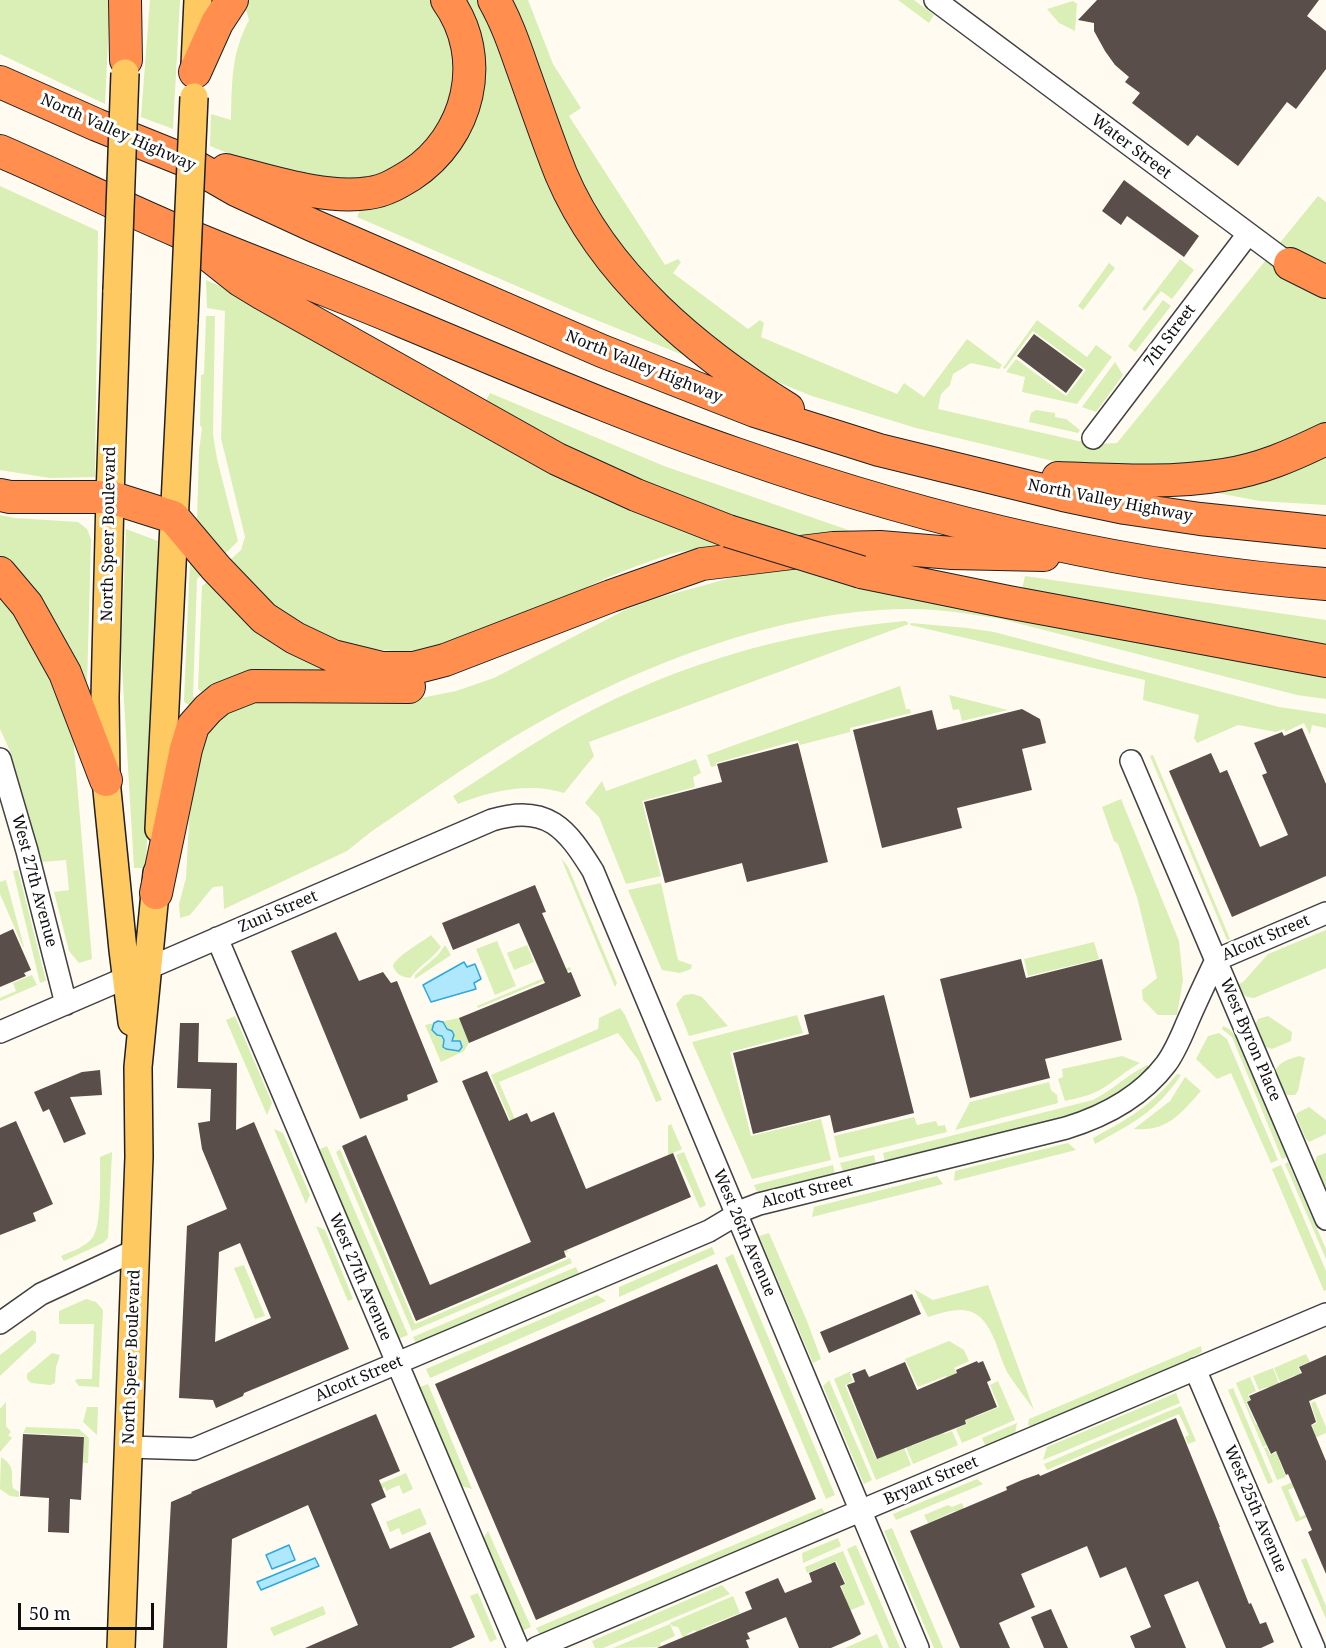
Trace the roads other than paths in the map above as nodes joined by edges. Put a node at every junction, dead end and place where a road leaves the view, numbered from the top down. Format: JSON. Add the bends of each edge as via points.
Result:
{"nodes":[{"id":1,"x":125,"y":0,"type":"edge"},
{"id":2,"x":133,"y":0,"type":"edge"},
{"id":3,"x":198,"y":0,"type":"edge"},
{"id":4,"x":232,"y":0,"type":"edge"},
{"id":5,"x":447,"y":0,"type":"edge"},
{"id":6,"x":494,"y":0,"type":"edge"},
{"id":7,"x":935,"y":0,"type":"edge"},
{"id":8,"x":126,"y":66,"type":"junction"},
{"id":9,"x":6,"y":83,"type":"edge"},
{"id":10,"x":194,"y":85,"type":"junction"},
{"id":11,"x":0,"y":150,"type":"edge"},
{"id":12,"x":184,"y":160,"type":"junction"},
{"id":13,"x":179,"y":232,"type":"junction"},
{"id":14,"x":1248,"y":234,"type":"junction"},
{"id":15,"x":1290,"y":264,"type":"junction"},
{"id":16,"x":1326,"y":282,"type":"edge"},
{"id":17,"x":1326,"y":294,"type":"edge"},
{"id":18,"x":832,"y":436,"type":"junction"},
{"id":19,"x":1093,"y":438,"type":"dead end"},
{"id":20,"x":1326,"y":439,"type":"edge"},
{"id":21,"x":970,"y":472,"type":"junction"},
{"id":22,"x":0,"y":495,"type":"edge"},
{"id":23,"x":110,"y":497,"type":"junction"},
{"id":24,"x":174,"y":517,"type":"junction"},
{"id":25,"x":1326,"y":532,"type":"edge"},
{"id":26,"x":1183,"y":567,"type":"junction"},
{"id":27,"x":0,"y":573,"type":"edge"},
{"id":28,"x":1326,"y":584,"type":"edge"},
{"id":29,"x":611,"y":596,"type":"junction"},
{"id":30,"x":1326,"y":661,"type":"edge"},
{"id":31,"x":0,"y":759,"type":"edge"},
{"id":32,"x":1131,"y":761,"type":"dead end"},
{"id":33,"x":106,"y":780,"type":"junction"},
{"id":34,"x":559,"y":826,"type":"joint"},
{"id":35,"x":156,"y":893,"type":"junction"},
{"id":36,"x":1326,"y":912,"type":"edge"},
{"id":37,"x":217,"y":939,"type":"junction"},
{"id":38,"x":1216,"y":960,"type":"junction"},
{"id":39,"x":137,"y":973,"type":"junction"},
{"id":40,"x":66,"y":1004,"type":"junction"},
{"id":41,"x":0,"y":1032,"type":"edge"},
{"id":42,"x":737,"y":1215,"type":"junction"},
{"id":43,"x":1326,"y":1219,"type":"edge"},
{"id":44,"x":136,"y":1250,"type":"junction"},
{"id":45,"x":1326,"y":1314,"type":"edge"},
{"id":46,"x":0,"y":1323,"type":"edge"},
{"id":47,"x":397,"y":1363,"type":"junction"},
{"id":48,"x":1195,"y":1370,"type":"junction"},
{"id":49,"x":128,"y":1447,"type":"junction"},
{"id":50,"x":861,"y":1511,"type":"junction"},
{"id":51,"x":121,"y":1648,"type":"edge"},
{"id":52,"x":518,"y":1648,"type":"edge"},
{"id":53,"x":536,"y":1648,"type":"edge"},
{"id":54,"x":918,"y":1648,"type":"edge"},
{"id":55,"x":1314,"y":1648,"type":"edge"}],
"edges":[{"from":1,"to":8,"type":"highway"},
{"from":2,"to":8,"type":"main road","name":"North Speer Boulevard"},
{"from":3,"to":10,"type":"main road","name":"North Speer Boulevard"},
{"from":4,"to":10,"type":"highway","via":[[217,23]]},
{"from":5,"to":12,"type":"highway","via":[[466,38],[467,96],[441,150],[405,179],[381,191],[342,195]]},
{"from":6,"to":18,"type":"highway","via":[[562,175],[591,230],[612,259],[668,320],[699,347]]},
{"from":7,"to":14,"type":"street","name":"Water Street"},
{"from":8,"to":23,"type":"main road","name":"North Speer Boulevard","bridge":true},
{"from":9,"to":12,"type":"highway","name":"North Valley Highway"},
{"from":10,"to":24,"type":"main road","name":"North Speer Boulevard","bridge":true},
{"from":11,"to":13,"type":"highway"},
{"from":12,"to":18,"type":"highway","name":"North Valley Highway","via":[[236,190],[602,351],[755,411]]},
{"from":13,"to":26,"type":"highway","via":[[588,398],[855,494],[1056,544]]},
{"from":13,"to":30,"type":"highway","bridge":true,"via":[[240,280],[499,428],[636,495],[728,531],[861,572]]},
{"from":14,"to":15,"type":"street","name":"Water Street"},
{"from":14,"to":19,"type":"street","name":"7th Street"},
{"from":15,"to":16,"type":"highway"},
{"from":15,"to":17,"type":"street","name":"Water Street"},
{"from":18,"to":21,"type":"highway","name":"North Valley Highway"},
{"from":20,"to":21,"type":"highway","via":[[1284,458],[1223,475],[1141,480]]},
{"from":21,"to":25,"type":"highway","name":"North Valley Highway","via":[[1125,508]]},
{"from":22,"to":23,"type":"highway"},
{"from":23,"to":24,"type":"highway"},
{"from":23,"to":33,"type":"main road","name":"North Speer Boulevard"},
{"from":24,"to":29,"type":"highway","via":[[264,618],[333,656],[382,668],[414,668],[445,660]]},
{"from":24,"to":35,"type":"main road","name":"North Speer Boulevard"},
{"from":26,"to":28,"type":"highway"},
{"from":26,"to":29,"type":"highway","via":[[1082,556],[833,548],[702,564]]},
{"from":27,"to":33,"type":"highway","via":[[27,605],[65,673]]},
{"from":29,"to":35,"type":"highway","via":[[500,660],[443,683],[398,688],[254,686],[220,699],[193,726]]},
{"from":31,"to":40,"type":"street","name":"West 27th Avenue"},
{"from":32,"to":38,"type":"street","name":"West Byron Place"},
{"from":33,"to":39,"type":"main road","name":"North Speer Boulevard"},
{"from":34,"to":37,"type":"street","name":"Zuni Street","via":[[535,816],[492,820]]},
{"from":34,"to":42,"type":"street","name":"West 26th Avenue","via":[[575,842],[593,871]]},
{"from":35,"to":39,"type":"main road","name":"North Speer Boulevard"},
{"from":36,"to":38,"type":"street","name":"Alcott Street"},
{"from":37,"to":39,"type":"street","name":"Zuni Street"},
{"from":37,"to":47,"type":"street","name":"West 27th Avenue"},
{"from":38,"to":42,"type":"street","name":"Alcott Street","via":[[1166,1064],[1132,1096],[1105,1114],[1066,1128],[763,1202]]},
{"from":38,"to":43,"type":"street","name":"West Byron Place"},
{"from":39,"to":40,"type":"street","name":"Zuni Street"},
{"from":39,"to":44,"type":"main road","name":"North Speer Boulevard","via":[[140,1157]]},
{"from":40,"to":41,"type":"street","name":"Zuni Street"},
{"from":42,"to":47,"type":"street","name":"Alcott Street"},
{"from":42,"to":50,"type":"street","name":"West 26th Avenue"},
{"from":44,"to":46,"type":"street","via":[[41,1294]]},
{"from":44,"to":49,"type":"main road","name":"North Speer Boulevard"},
{"from":45,"to":48,"type":"street","name":"Bryant Street"},
{"from":47,"to":49,"type":"street","name":"Alcott Street","via":[[194,1449]]},
{"from":47,"to":52,"type":"street","name":"West 27th Avenue"},
{"from":48,"to":50,"type":"street","name":"Bryant Street"},
{"from":48,"to":55,"type":"street","name":"West 25th Avenue"},
{"from":49,"to":51,"type":"main road","name":"North Speer Boulevard"},
{"from":50,"to":53,"type":"street","name":"Bryant Street"},
{"from":50,"to":54,"type":"street","name":"West 26th Avenue"}]}
